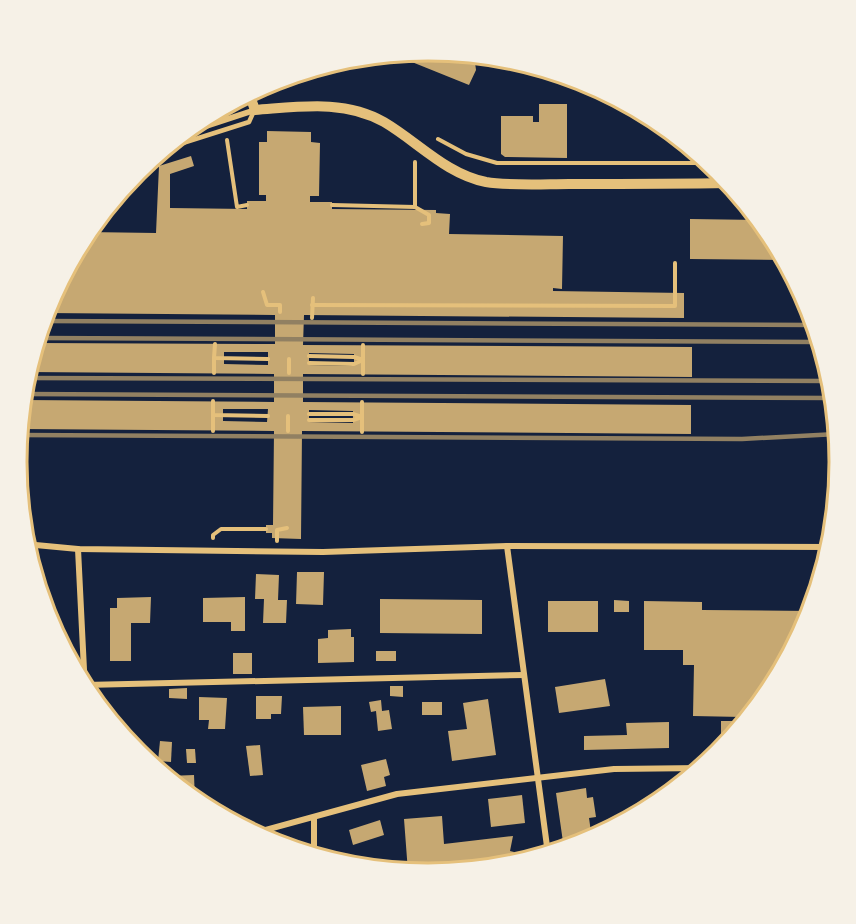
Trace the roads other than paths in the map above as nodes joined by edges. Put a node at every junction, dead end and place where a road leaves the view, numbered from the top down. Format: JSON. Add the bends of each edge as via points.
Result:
{"nodes":[{"id":1,"x":252,"y":102,"type":"edge"},
{"id":2,"x":255,"y":111,"type":"junction"},
{"id":3,"x":213,"y":124,"type":"edge"},
{"id":4,"x":187,"y":142,"type":"edge"},
{"id":5,"x":716,"y":183,"type":"edge"},
{"id":6,"x":36,"y":545,"type":"edge"},
{"id":7,"x":507,"y":546,"type":"junction"},
{"id":8,"x":819,"y":547,"type":"edge"},
{"id":9,"x":78,"y":549,"type":"junction"},
{"id":10,"x":84,"y":667,"type":"edge"},
{"id":11,"x":524,"y":675,"type":"junction"},
{"id":12,"x":96,"y":687,"type":"edge"},
{"id":13,"x":686,"y":768,"type":"edge"},
{"id":14,"x":539,"y":779,"type":"junction"},
{"id":15,"x":314,"y":818,"type":"junction"},
{"id":16,"x":269,"y":829,"type":"edge"},
{"id":17,"x":547,"y":845,"type":"edge"},
{"id":18,"x":314,"y":846,"type":"edge"}],
"edges":[{"from":1,"to":2,"type":"street"},
{"from":2,"to":3,"type":"street"},
{"from":2,"to":4,"type":"lane","via":[[249,122]]},
{"from":2,"to":5,"type":"street","via":[[298,106],[354,110],[383,122],[445,165],[487,182]]},
{"from":6,"to":9,"type":"street"},
{"from":7,"to":8,"type":"street"},
{"from":7,"to":9,"type":"street","via":[[323,552]]},
{"from":7,"to":11,"type":"street"},
{"from":9,"to":10,"type":"street"},
{"from":11,"to":12,"type":"street"},
{"from":11,"to":14,"type":"street"},
{"from":13,"to":14,"type":"street","via":[[614,769]]},
{"from":14,"to":15,"type":"street","via":[[397,794]]},
{"from":14,"to":17,"type":"street"},
{"from":15,"to":16,"type":"street"},
{"from":15,"to":18,"type":"street"}]}
